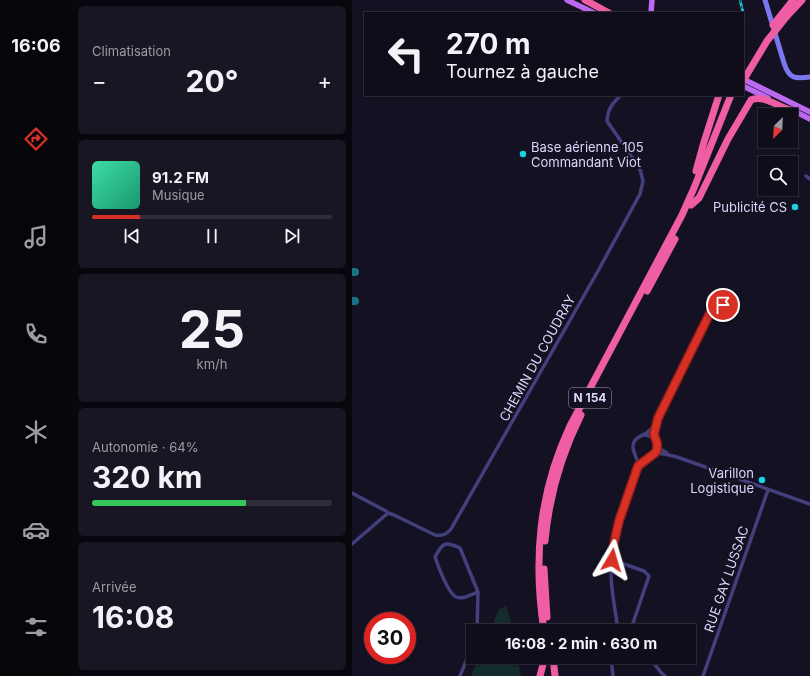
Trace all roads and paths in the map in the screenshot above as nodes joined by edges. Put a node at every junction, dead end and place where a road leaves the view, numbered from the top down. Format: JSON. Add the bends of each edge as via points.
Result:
{"nodes":[{"id":1,"x":567,"y":0,"type":"edge"},
{"id":2,"x":585,"y":0,"type":"edge"},
{"id":3,"x":653,"y":0,"type":"edge"},
{"id":4,"x":765,"y":0,"type":"edge"},
{"id":5,"x":793,"y":0,"type":"edge"},
{"id":6,"x":802,"y":0,"type":"edge"},
{"id":7,"x":592,"y":12,"type":"edge"},
{"id":8,"x":607,"y":12,"type":"edge"},
{"id":9,"x":651,"y":12,"type":"edge"},
{"id":10,"x":655,"y":12,"type":"edge"},
{"id":11,"x":784,"y":15,"type":"junction"},
{"id":12,"x":744,"y":69,"type":"edge"},
{"id":13,"x":810,"y":76,"type":"edge"},
{"id":14,"x":744,"y":78,"type":"edge"},
{"id":15,"x":744,"y":80,"type":"edge"},
{"id":16,"x":744,"y":86,"type":"edge"},
{"id":17,"x":620,"y":96,"type":"edge"},
{"id":18,"x":719,"y":96,"type":"edge"},
{"id":19,"x":731,"y":96,"type":"edge"},
{"id":20,"x":736,"y":96,"type":"edge"},
{"id":21,"x":782,"y":108,"type":"edge"},
{"id":22,"x":787,"y":108,"type":"edge"},
{"id":23,"x":810,"y":112,"type":"edge"},
{"id":24,"x":798,"y":113,"type":"edge"},
{"id":25,"x":810,"y":119,"type":"edge"},
{"id":26,"x":806,"y":176,"type":"dead end"},
{"id":27,"x":810,"y":178,"type":"edge"},
{"id":28,"x":691,"y":205,"type":"junction"},
{"id":29,"x":682,"y":215,"type":"junction"},
{"id":30,"x":712,"y":309,"type":"junction"},
{"id":31,"x":658,"y":418,"type":"junction"},
{"id":32,"x":643,"y":435,"type":"junction"},
{"id":33,"x":656,"y":442,"type":"junction"},
{"id":34,"x":655,"y":453,"type":"junction"},
{"id":35,"x":636,"y":454,"type":"junction"},
{"id":36,"x":647,"y":458,"type":"junction"},
{"id":37,"x":677,"y":458,"type":"junction"},
{"id":38,"x":638,"y":466,"type":"junction"},
{"id":39,"x":768,"y":490,"type":"junction"},
{"id":40,"x":352,"y":493,"type":"edge"},
{"id":41,"x":810,"y":504,"type":"edge"},
{"id":42,"x":388,"y":513,"type":"junction"},
{"id":43,"x":352,"y":544,"type":"edge"},
{"id":44,"x":612,"y":560,"type":"junction"},
{"id":45,"x":478,"y":592,"type":"junction"},
{"id":46,"x":477,"y":624,"type":"edge"},
{"id":47,"x":543,"y":624,"type":"edge"},
{"id":48,"x":548,"y":624,"type":"edge"},
{"id":49,"x":616,"y":624,"type":"edge"},
{"id":50,"x":632,"y":624,"type":"edge"},
{"id":51,"x":466,"y":661,"type":"edge"},
{"id":52,"x":543,"y":664,"type":"edge"},
{"id":53,"x":549,"y":664,"type":"edge"},
{"id":54,"x":554,"y":664,"type":"edge"},
{"id":55,"x":612,"y":664,"type":"edge"},
{"id":56,"x":655,"y":664,"type":"edge"},
{"id":57,"x":460,"y":676,"type":"edge"},
{"id":58,"x":540,"y":676,"type":"edge"},
{"id":59,"x":551,"y":676,"type":"edge"},
{"id":60,"x":555,"y":676,"type":"edge"},
{"id":61,"x":613,"y":676,"type":"edge"},
{"id":62,"x":665,"y":676,"type":"edge"},
{"id":63,"x":703,"y":676,"type":"edge"}],
"edges":[{"from":1,"to":7,"type":"main road"},
{"from":2,"to":8,"type":"highway"},
{"from":3,"to":9,"type":"main road"},
{"from":3,"to":10,"type":"main road"},
{"from":4,"to":13,"type":"street","via":[[788,72],[796,78]]},
{"from":5,"to":11,"type":"highway"},
{"from":6,"to":11,"type":"highway"},
{"from":11,"to":12,"type":"highway","bridge":true,"via":[[760,44]]},
{"from":11,"to":14,"type":"highway","bridge":true},
{"from":15,"to":23,"type":"main road"},
{"from":16,"to":22,"type":"main road"},
{"from":17,"to":42,"type":"street","name":"CHEMIN DU COUDRAY","via":[[611,105],[607,121],[640,169],[643,180],[640,194],[594,278],[448,533],[434,535]]},
{"from":18,"to":29,"type":"highway"},
{"from":19,"to":29,"type":"highway","number":"N 154"},
{"from":20,"to":28,"type":"highway","number":"N 154"},
{"from":21,"to":28,"type":"highway","via":[[760,98],[751,100],[698,198]]},
{"from":24,"to":25,"type":"main road"},
{"from":26,"to":27,"type":"street"},
{"from":28,"to":48,"type":"highway","number":"N 154","via":[[578,422],[561,461],[552,492],[544,546]]},
{"from":29,"to":47,"type":"highway","number":"N 154","via":[[570,426],[555,460],[544,504],[539,547]]},
{"from":30,"to":30,"type":"street","via":[[723,305],[720,294],[715,293],[708,297],[708,305]]},
{"from":30,"to":31,"type":"street"},
{"from":31,"to":32,"type":"street"},
{"from":31,"to":33,"type":"street","via":[[654,434]]},
{"from":32,"to":33,"type":"street","via":[[651,436]]},
{"from":32,"to":35,"type":"street","via":[[634,443]]},
{"from":33,"to":34,"type":"street"},
{"from":33,"to":37,"type":"street","via":[[662,450]]},
{"from":34,"to":36,"type":"street"},
{"from":34,"to":37,"type":"street"},
{"from":35,"to":36,"type":"street","via":[[640,458]]},
{"from":35,"to":38,"type":"street"},
{"from":36,"to":38,"type":"street"},
{"from":37,"to":39,"type":"street"},
{"from":38,"to":44,"type":"street","via":[[619,521]]},
{"from":39,"to":41,"type":"street"},
{"from":39,"to":63,"type":"street","name":"RUE GAY LUSSAC"},
{"from":40,"to":42,"type":"street"},
{"from":42,"to":43,"type":"street"},
{"from":44,"to":49,"type":"street"},
{"from":44,"to":50,"type":"street","via":[[644,571],[649,576]]},
{"from":45,"to":45,"type":"street","via":[[462,597],[456,597],[451,592],[435,557],[445,543],[460,548]]},
{"from":45,"to":46,"type":"street"},
{"from":51,"to":57,"type":"street"},
{"from":52,"to":58,"type":"highway"},
{"from":53,"to":59,"type":"highway"},
{"from":54,"to":60,"type":"highway"},
{"from":55,"to":61,"type":"street"},
{"from":56,"to":62,"type":"street"}]}
